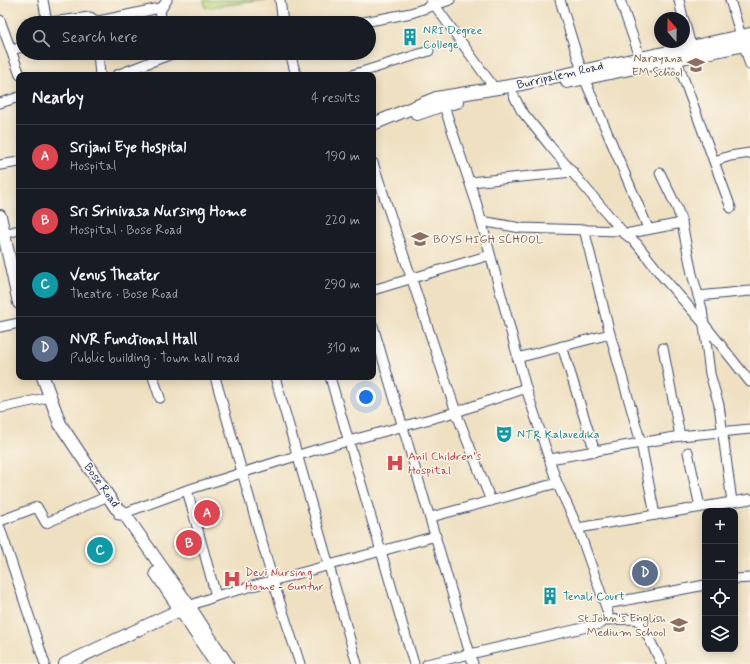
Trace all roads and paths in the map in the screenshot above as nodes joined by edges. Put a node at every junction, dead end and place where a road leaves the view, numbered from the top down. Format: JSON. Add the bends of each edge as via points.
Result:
{"nodes":[{"id":1,"x":43,"y":0,"type":"edge"},
{"id":2,"x":167,"y":0,"type":"edge"},
{"id":3,"x":280,"y":0,"type":"edge"},
{"id":4,"x":450,"y":0,"type":"edge"},
{"id":5,"x":560,"y":0,"type":"edge"},
{"id":6,"x":620,"y":0,"type":"edge"},
{"id":7,"x":679,"y":0,"type":"edge"},
{"id":8,"x":730,"y":0,"type":"edge"},
{"id":9,"x":433,"y":3,"type":"edge"},
{"id":10,"x":160,"y":8,"type":"junction"},
{"id":11,"x":682,"y":12,"type":"edge"},
{"id":12,"x":47,"y":16,"type":"edge"},
{"id":13,"x":122,"y":16,"type":"edge"},
{"id":14,"x":161,"y":16,"type":"edge"},
{"id":15,"x":282,"y":16,"type":"edge"},
{"id":16,"x":0,"y":20,"type":"edge"},
{"id":17,"x":376,"y":20,"type":"edge"},
{"id":18,"x":746,"y":40,"type":"edge"},
{"id":19,"x":690,"y":42,"type":"edge"},
{"id":20,"x":691,"y":46,"type":"junction"},
{"id":21,"x":16,"y":49,"type":"edge"},
{"id":22,"x":11,"y":50,"type":"junction"},
{"id":23,"x":429,"y":51,"type":"dead end"},
{"id":24,"x":640,"y":57,"type":"junction"},
{"id":25,"x":676,"y":58,"type":"junction"},
{"id":26,"x":99,"y":60,"type":"edge"},
{"id":27,"x":158,"y":60,"type":"edge"},
{"id":28,"x":292,"y":60,"type":"edge"},
{"id":29,"x":750,"y":65,"type":"edge"},
{"id":30,"x":19,"y":72,"type":"edge"},
{"id":31,"x":100,"y":72,"type":"edge"},
{"id":32,"x":135,"y":72,"type":"edge"},
{"id":33,"x":295,"y":72,"type":"edge"},
{"id":34,"x":362,"y":72,"type":"edge"},
{"id":35,"x":583,"y":74,"type":"junction"},
{"id":36,"x":495,"y":89,"type":"junction"},
{"id":37,"x":513,"y":94,"type":"junction"},
{"id":38,"x":16,"y":99,"type":"edge"},
{"id":39,"x":442,"y":101,"type":"junction"},
{"id":40,"x":0,"y":103,"type":"edge"},
{"id":41,"x":376,"y":123,"type":"edge"},
{"id":42,"x":376,"y":132,"type":"edge"},
{"id":43,"x":750,"y":153,"type":"edge"},
{"id":44,"x":715,"y":161,"type":"junction"},
{"id":45,"x":16,"y":162,"type":"edge"},
{"id":46,"x":0,"y":164,"type":"edge"},
{"id":47,"x":376,"y":172,"type":"edge"},
{"id":48,"x":573,"y":172,"type":"junction"},
{"id":49,"x":660,"y":173,"type":"dead end"},
{"id":50,"x":470,"y":182,"type":"junction"},
{"id":51,"x":731,"y":208,"type":"dead end"},
{"id":52,"x":0,"y":216,"type":"edge"},
{"id":53,"x":481,"y":221,"type":"junction"},
{"id":54,"x":682,"y":223,"type":"junction"},
{"id":55,"x":648,"y":228,"type":"junction"},
{"id":56,"x":584,"y":229,"type":"junction"},
{"id":57,"x":16,"y":231,"type":"edge"},
{"id":58,"x":624,"y":233,"type":"junction"},
{"id":59,"x":2,"y":234,"type":"edge"},
{"id":60,"x":490,"y":255,"type":"junction"},
{"id":61,"x":411,"y":278,"type":"junction"},
{"id":62,"x":376,"y":289,"type":"edge"},
{"id":63,"x":16,"y":291,"type":"edge"},
{"id":64,"x":750,"y":291,"type":"edge"},
{"id":65,"x":698,"y":296,"type":"junction"},
{"id":66,"x":16,"y":323,"type":"edge"},
{"id":67,"x":706,"y":326,"type":"junction"},
{"id":68,"x":0,"y":327,"type":"edge"},
{"id":69,"x":610,"y":334,"type":"junction"},
{"id":70,"x":376,"y":336,"type":"edge"},
{"id":71,"x":562,"y":346,"type":"junction"},
{"id":72,"x":663,"y":348,"type":"dead end"},
{"id":73,"x":517,"y":358,"type":"junction"},
{"id":74,"x":44,"y":380,"type":"edge"},
{"id":75,"x":154,"y":380,"type":"edge"},
{"id":76,"x":216,"y":380,"type":"edge"},
{"id":77,"x":276,"y":380,"type":"edge"},
{"id":78,"x":331,"y":380,"type":"edge"},
{"id":79,"x":750,"y":382,"type":"edge"},
{"id":80,"x":526,"y":388,"type":"junction"},
{"id":81,"x":50,"y":398,"type":"junction"},
{"id":82,"x":160,"y":398,"type":"dead end"},
{"id":83,"x":0,"y":408,"type":"edge"},
{"id":84,"x":456,"y":412,"type":"junction"},
{"id":85,"x":404,"y":425,"type":"junction"},
{"id":86,"x":750,"y":429,"type":"edge"},
{"id":87,"x":723,"y":431,"type":"junction"},
{"id":88,"x":680,"y":436,"type":"junction"},
{"id":89,"x":349,"y":440,"type":"junction"},
{"id":90,"x":641,"y":443,"type":"junction"},
{"id":91,"x":595,"y":452,"type":"junction"},
{"id":92,"x":688,"y":452,"type":"dead end"},
{"id":93,"x":298,"y":456,"type":"junction"},
{"id":94,"x":550,"y":458,"type":"junction"},
{"id":95,"x":244,"y":473,"type":"junction"},
{"id":96,"x":557,"y":483,"type":"junction"},
{"id":97,"x":187,"y":490,"type":"junction"},
{"id":98,"x":108,"y":496,"type":"junction"},
{"id":99,"x":750,"y":499,"type":"edge"},
{"id":100,"x":491,"y":501,"type":"junction"},
{"id":101,"x":732,"y":502,"type":"junction"},
{"id":102,"x":700,"y":507,"type":"junction"},
{"id":103,"x":119,"y":512,"type":"junction"},
{"id":104,"x":655,"y":515,"type":"junction"},
{"id":105,"x":430,"y":517,"type":"junction"},
{"id":106,"x":0,"y":521,"type":"edge"},
{"id":107,"x":0,"y":528,"type":"edge"},
{"id":108,"x":578,"y":528,"type":"junction"},
{"id":109,"x":436,"y":536,"type":"junction"},
{"id":110,"x":381,"y":551,"type":"junction"},
{"id":111,"x":330,"y":565,"type":"junction"},
{"id":112,"x":750,"y":578,"type":"edge"},
{"id":113,"x":738,"y":580,"type":"edge"},
{"id":114,"x":273,"y":581,"type":"junction"},
{"id":115,"x":702,"y":586,"type":"edge"},
{"id":116,"x":216,"y":596,"type":"junction"},
{"id":117,"x":606,"y":604,"type":"junction"},
{"id":118,"x":185,"y":608,"type":"junction"},
{"id":119,"x":606,"y":620,"type":"junction"},
{"id":120,"x":470,"y":653,"type":"junction"},
{"id":121,"x":45,"y":664,"type":"edge"},
{"id":122,"x":65,"y":664,"type":"edge"},
{"id":123,"x":216,"y":664,"type":"edge"},
{"id":124,"x":227,"y":664,"type":"edge"},
{"id":125,"x":300,"y":664,"type":"edge"},
{"id":126,"x":357,"y":664,"type":"edge"},
{"id":127,"x":414,"y":664,"type":"edge"},
{"id":128,"x":427,"y":664,"type":"edge"},
{"id":129,"x":473,"y":664,"type":"edge"},
{"id":130,"x":662,"y":664,"type":"edge"}],
"edges":[{"from":1,"to":12,"type":"street"},
{"from":2,"to":10,"type":"street"},
{"from":3,"to":15,"type":"street"},
{"from":4,"to":9,"type":"street"},
{"from":5,"to":35,"type":"street"},
{"from":6,"to":24,"type":"street"},
{"from":7,"to":11,"type":"street"},
{"from":8,"to":18,"type":"street"},
{"from":9,"to":17,"type":"street","via":[[411,13]]},
{"from":9,"to":36,"type":"street"},
{"from":10,"to":13,"type":"street"},
{"from":10,"to":14,"type":"street"},
{"from":16,"to":22,"type":"street"},
{"from":18,"to":20,"type":"main road","name":"Burripalem Road"},
{"from":18,"to":25,"type":"main road","name":"Burripalem Road"},
{"from":18,"to":29,"type":"street"},
{"from":19,"to":20,"type":"street"},
{"from":20,"to":24,"type":"main road","name":"Burripalem Road"},
{"from":21,"to":22,"type":"street"},
{"from":22,"to":30,"type":"street"},
{"from":23,"to":34,"type":"street"},
{"from":24,"to":35,"type":"main road","name":"Burripalem Road"},
{"from":25,"to":35,"type":"main road","name":"Burripalem Road"},
{"from":25,"to":44,"type":"street"},
{"from":26,"to":31,"type":"street"},
{"from":27,"to":32,"type":"street"},
{"from":28,"to":33,"type":"street"},
{"from":35,"to":36,"type":"main road","name":"Burripalem Road"},
{"from":35,"to":37,"type":"main road","name":"Burripalem Road"},
{"from":35,"to":55,"type":"street"},
{"from":36,"to":39,"type":"main road","name":"Burripalem Road"},
{"from":37,"to":39,"type":"main road","name":"Burripalem Road"},
{"from":37,"to":48,"type":"street","via":[[521,110]]},
{"from":38,"to":40,"type":"street"},
{"from":39,"to":41,"type":"main road","name":"Burripalem Road"},
{"from":39,"to":42,"type":"main road","name":"Burripalem Road"},
{"from":39,"to":50,"type":"street"},
{"from":43,"to":44,"type":"street"},
{"from":44,"to":51,"type":"street"},
{"from":45,"to":46,"type":"street"},
{"from":47,"to":61,"type":"street"},
{"from":48,"to":50,"type":"street"},
{"from":48,"to":58,"type":"street"},
{"from":49,"to":54,"type":"street"},
{"from":50,"to":53,"type":"street"},
{"from":52,"to":59,"type":"main road"},
{"from":53,"to":56,"type":"street","via":[[521,228]]},
{"from":53,"to":60,"type":"street"},
{"from":54,"to":55,"type":"street"},
{"from":54,"to":65,"type":"street"},
{"from":55,"to":58,"type":"street"},
{"from":56,"to":58,"type":"street"},
{"from":56,"to":69,"type":"street"},
{"from":57,"to":59,"type":"street"},
{"from":58,"to":67,"type":"street","via":[[637,244]]},
{"from":59,"to":63,"type":"main road"},
{"from":60,"to":61,"type":"street"},
{"from":60,"to":73,"type":"street"},
{"from":61,"to":62,"type":"street"},
{"from":61,"to":84,"type":"street"},
{"from":64,"to":65,"type":"street"},
{"from":65,"to":67,"type":"street"},
{"from":66,"to":68,"type":"street"},
{"from":67,"to":79,"type":"street"},
{"from":67,"to":87,"type":"street","via":[[710,374]]},
{"from":69,"to":71,"type":"street"},
{"from":69,"to":90,"type":"street"},
{"from":70,"to":85,"type":"street"},
{"from":71,"to":73,"type":"street"},
{"from":71,"to":91,"type":"street"},
{"from":72,"to":88,"type":"street"},
{"from":73,"to":80,"type":"street"},
{"from":74,"to":81,"type":"main road","name":"Bose Road"},
{"from":75,"to":82,"type":"street"},
{"from":76,"to":95,"type":"street"},
{"from":77,"to":93,"type":"street"},
{"from":78,"to":89,"type":"street"},
{"from":80,"to":84,"type":"street"},
{"from":80,"to":94,"type":"street"},
{"from":81,"to":83,"type":"street"},
{"from":81,"to":98,"type":"main road","name":"Bose Road","via":[[60,424]]},
{"from":84,"to":85,"type":"street"},
{"from":84,"to":100,"type":"street"},
{"from":85,"to":89,"type":"street"},
{"from":85,"to":105,"type":"street"},
{"from":86,"to":87,"type":"street"},
{"from":87,"to":88,"type":"street"},
{"from":87,"to":101,"type":"street"},
{"from":88,"to":90,"type":"street"},
{"from":89,"to":93,"type":"street"},
{"from":89,"to":110,"type":"street"},
{"from":90,"to":91,"type":"street"},
{"from":90,"to":104,"type":"street"},
{"from":91,"to":94,"type":"street"},
{"from":92,"to":102,"type":"street"},
{"from":93,"to":95,"type":"street"},
{"from":93,"to":111,"type":"street"},
{"from":94,"to":96,"type":"street"},
{"from":95,"to":97,"type":"street"},
{"from":95,"to":114,"type":"street"},
{"from":96,"to":100,"type":"street"},
{"from":96,"to":108,"type":"street"},
{"from":97,"to":103,"type":"street"},
{"from":97,"to":116,"type":"street"},
{"from":98,"to":103,"type":"main road","name":"Bose Road"},
{"from":98,"to":106,"type":"street","via":[[46,523],[37,507]]},
{"from":99,"to":101,"type":"street"},
{"from":100,"to":105,"type":"street"},
{"from":101,"to":102,"type":"street"},
{"from":102,"to":104,"type":"street"},
{"from":103,"to":118,"type":"main road","name":"Bose Road"},
{"from":104,"to":108,"type":"street"},
{"from":105,"to":109,"type":"street"},
{"from":107,"to":121,"type":"street"},
{"from":108,"to":117,"type":"street"},
{"from":109,"to":110,"type":"street"},
{"from":109,"to":120,"type":"street"},
{"from":110,"to":111,"type":"street"},
{"from":110,"to":127,"type":"street"},
{"from":111,"to":114,"type":"street"},
{"from":111,"to":126,"type":"street"},
{"from":112,"to":113,"type":"street"},
{"from":114,"to":116,"type":"street"},
{"from":114,"to":125,"type":"street"},
{"from":115,"to":117,"type":"street"},
{"from":116,"to":118,"type":"street"},
{"from":117,"to":119,"type":"street"},
{"from":118,"to":122,"type":"main road"},
{"from":118,"to":123,"type":"main road"},
{"from":118,"to":124,"type":"main road"},
{"from":119,"to":120,"type":"street","via":[[600,624]]},
{"from":119,"to":130,"type":"street","via":[[637,619]]},
{"from":120,"to":128,"type":"street"},
{"from":120,"to":129,"type":"street"}]}
